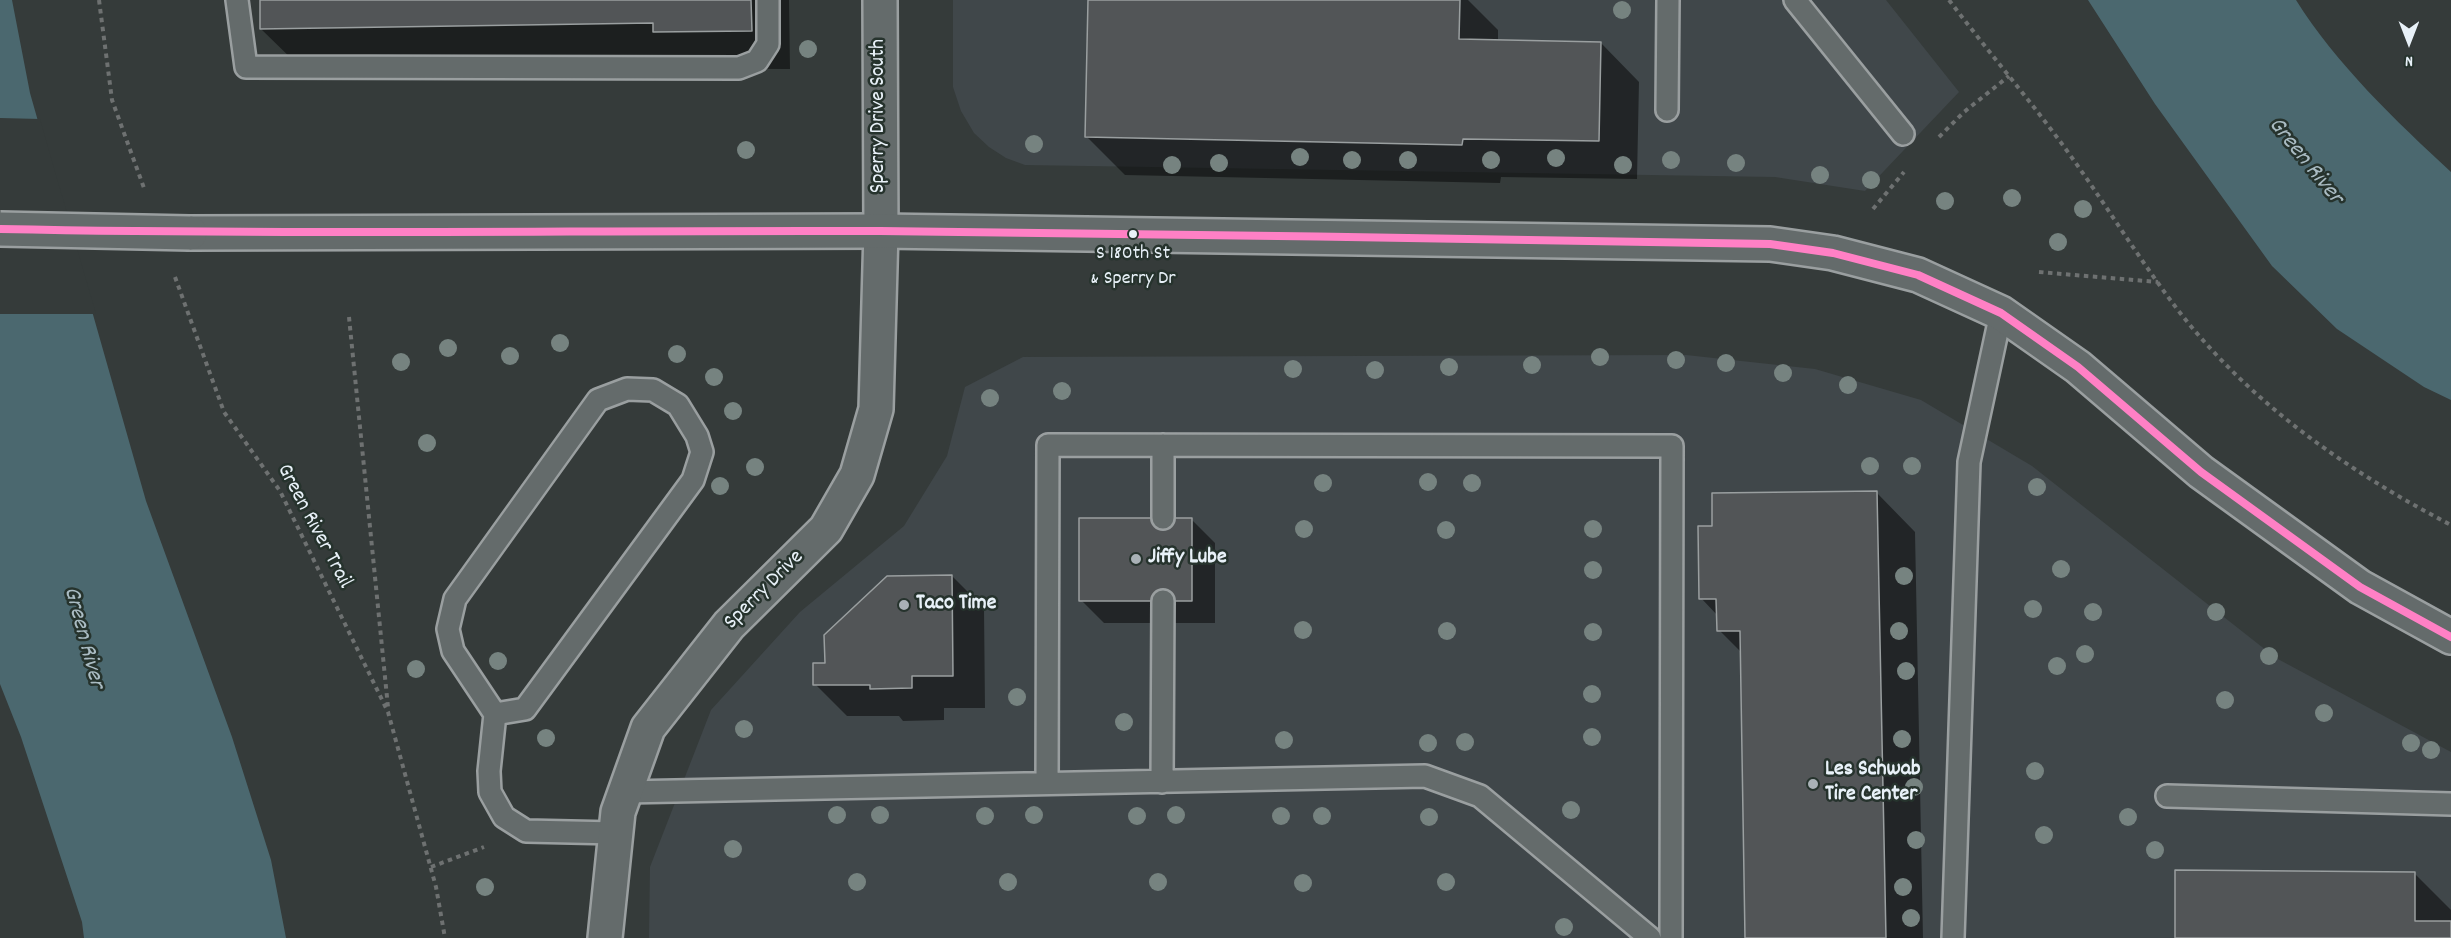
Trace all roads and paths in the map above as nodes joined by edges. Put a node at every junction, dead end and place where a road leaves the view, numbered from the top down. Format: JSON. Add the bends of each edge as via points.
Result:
{"nodes":[{"id":1,"x":99,"y":0,"type":"edge"},
{"id":2,"x":237,"y":0,"type":"edge"},
{"id":3,"x":768,"y":0,"type":"edge"},
{"id":4,"x":880,"y":0,"type":"edge"},
{"id":5,"x":1668,"y":0,"type":"edge"},
{"id":6,"x":1795,"y":0,"type":"edge"},
{"id":7,"x":1956,"y":0,"type":"edge"},
{"id":8,"x":1950,"y":2,"type":"edge"},
{"id":9,"x":1667,"y":110,"type":"dead end"},
{"id":10,"x":1903,"y":135,"type":"dead end"},
{"id":11,"x":144,"y":189,"type":"dead end"},
{"id":12,"x":0,"y":229,"type":"edge"},
{"id":13,"x":880,"y":231,"type":"junction"},
{"id":14,"x":172,"y":267,"type":"dead end"},
{"id":15,"x":2039,"y":272,"type":"dead end"},
{"id":16,"x":2158,"y":282,"type":"junction"},
{"id":17,"x":2001,"y":313,"type":"junction"},
{"id":18,"x":349,"y":317,"type":"dead end"},
{"id":19,"x":1163,"y":445,"type":"junction"},
{"id":20,"x":1163,"y":518,"type":"dead end"},
{"id":21,"x":2451,"y":525,"type":"edge"},
{"id":22,"x":1163,"y":601,"type":"dead end"},
{"id":23,"x":2451,"y":637,"type":"edge"},
{"id":24,"x":388,"y":711,"type":"junction"},
{"id":25,"x":495,"y":714,"type":"junction"},
{"id":26,"x":1162,"y":782,"type":"junction"},
{"id":27,"x":1047,"y":783,"type":"junction"},
{"id":28,"x":625,"y":792,"type":"junction"},
{"id":29,"x":2167,"y":796,"type":"dead end"},
{"id":30,"x":2451,"y":804,"type":"edge"},
{"id":31,"x":526,"y":831,"type":"junction"},
{"id":32,"x":616,"y":833,"type":"junction"},
{"id":33,"x":431,"y":867,"type":"junction"},
{"id":34,"x":445,"y":938,"type":"edge"},
{"id":35,"x":605,"y":938,"type":"edge"},
{"id":36,"x":1650,"y":938,"type":"edge"},
{"id":37,"x":1671,"y":938,"type":"edge"},
{"id":38,"x":1953,"y":938,"type":"edge"}],
"edges":[{"from":1,"to":11,"type":"path","via":[[112,100]]},
{"from":2,"to":3,"type":"lane","via":[[246,67],[399,68],[739,68],[757,61],[768,44]]},
{"from":4,"to":13,"type":"main road","name":"Sperry Drive South"},
{"from":5,"to":9,"type":"lane"},
{"from":6,"to":10,"type":"lane"},
{"from":7,"to":8,"type":"path"},
{"from":8,"to":16,"type":"path","via":[[2053,132]]},
{"from":12,"to":13,"type":"main road","bridge":true,"via":[[190,233]]},
{"from":13,"to":17,"type":"main road","via":[[1770,244],[1833,253],[1918,275]]},
{"from":13,"to":28,"type":"main road","name":"Sperry Drive","via":[[876,409],[857,475],[826,529],[729,625],[648,728]]},
{"from":14,"to":24,"type":"path","name":"Green River Trail","via":[[224,412],[280,490]]},
{"from":15,"to":16,"type":"path"},
{"from":16,"to":21,"type":"path","via":[[2234,374],[2298,430],[2357,471]]},
{"from":17,"to":23,"type":"main road","via":[[2078,367],[2201,472],[2313,554],[2360,587]]},
{"from":17,"to":38,"type":"lane","via":[[1969,462]]},
{"from":18,"to":24,"type":"path"},
{"from":19,"to":20,"type":"lane"},
{"from":19,"to":27,"type":"lane","via":[[1048,445]]},
{"from":19,"to":37,"type":"lane","via":[[1672,446]]},
{"from":22,"to":26,"type":"lane"},
{"from":24,"to":33,"type":"path","name":"Green River Trail"},
{"from":25,"to":25,"type":"lane","via":[[525,709],[693,480],[702,452],[697,435],[678,405],[653,390],[627,389],[598,400],[454,599],[448,629],[453,651]]},
{"from":25,"to":31,"type":"lane","via":[[490,792],[504,817]]},
{"from":26,"to":27,"type":"lane"},
{"from":26,"to":36,"type":"lane","via":[[1425,776],[1460,787],[1480,796]]},
{"from":27,"to":28,"type":"lane"},
{"from":28,"to":32,"type":"main road","name":"Sperry Drive"},
{"from":29,"to":30,"type":"lane"},
{"from":31,"to":32,"type":"lane"},
{"from":31,"to":33,"type":"path"},
{"from":32,"to":35,"type":"main road","name":"Sperry Drive"},
{"from":33,"to":34,"type":"path","name":"Green River Trail"}]}
